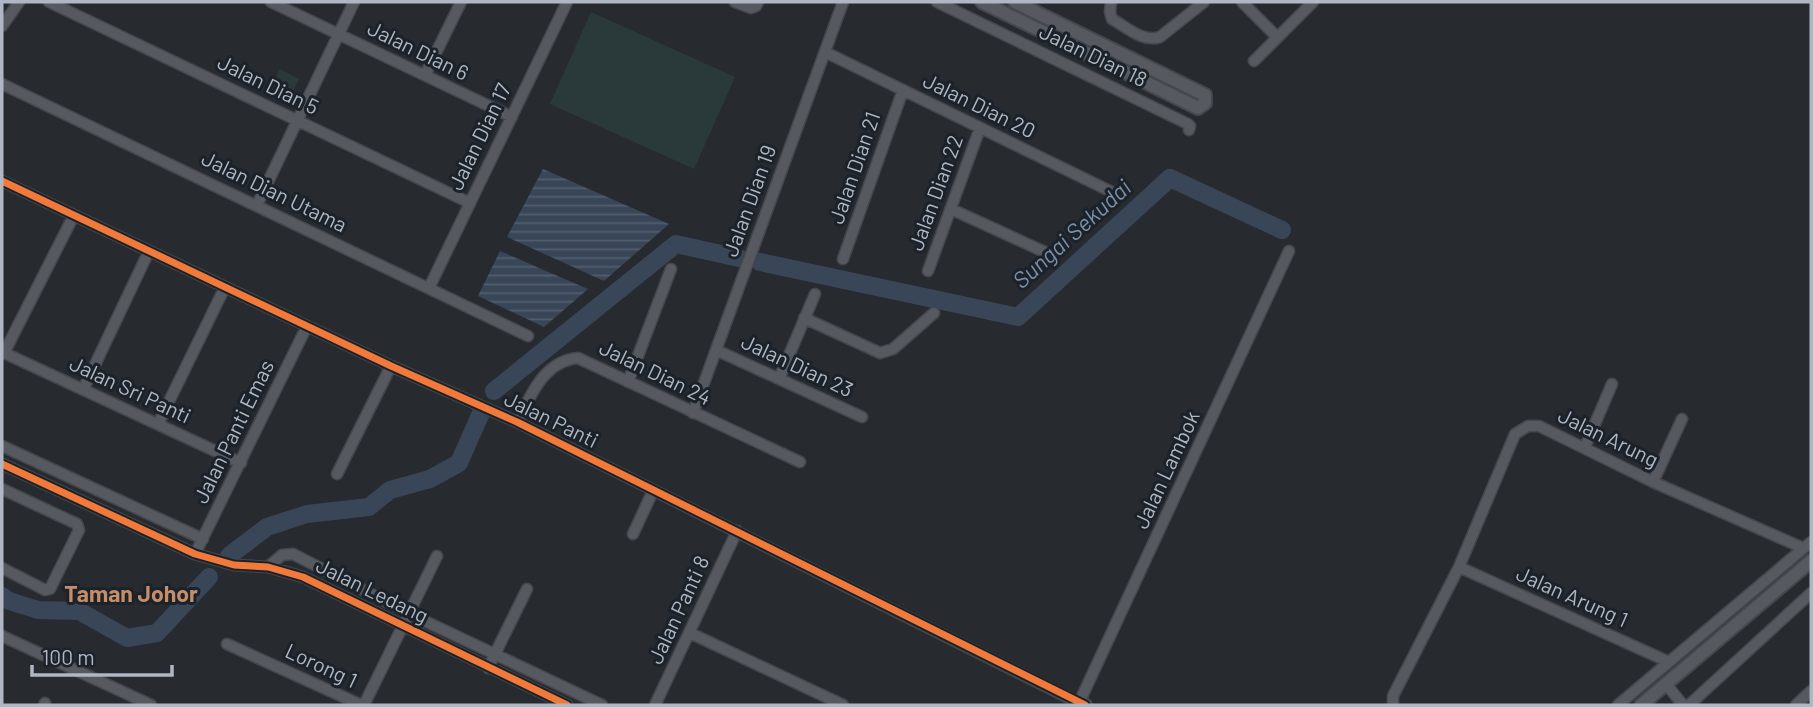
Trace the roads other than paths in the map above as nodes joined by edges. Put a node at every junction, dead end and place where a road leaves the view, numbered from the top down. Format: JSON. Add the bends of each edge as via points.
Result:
{"nodes":[{"id":1,"x":19,"y":2,"type":"edge"},
{"id":2,"x":49,"y":2,"type":"edge"},
{"id":3,"x":271,"y":2,"type":"edge"},
{"id":4,"x":354,"y":2,"type":"edge"},
{"id":5,"x":461,"y":2,"type":"edge"},
{"id":6,"x":567,"y":2,"type":"edge"},
{"id":7,"x":735,"y":2,"type":"edge"},
{"id":8,"x":758,"y":2,"type":"edge"},
{"id":9,"x":843,"y":2,"type":"edge"},
{"id":10,"x":937,"y":2,"type":"edge"},
{"id":11,"x":982,"y":2,"type":"edge"},
{"id":12,"x":1015,"y":2,"type":"edge"},
{"id":13,"x":1111,"y":2,"type":"edge"},
{"id":14,"x":1204,"y":2,"type":"edge"},
{"id":15,"x":1242,"y":2,"type":"edge"},
{"id":16,"x":1313,"y":2,"type":"edge"},
{"id":17,"x":1009,"y":16,"type":"junction"},
{"id":18,"x":2,"y":26,"type":"edge"},
{"id":19,"x":339,"y":34,"type":"junction"},
{"id":20,"x":1277,"y":37,"type":"junction"},
{"id":21,"x":825,"y":52,"type":"junction"},
{"id":22,"x":1254,"y":61,"type":"dead end"},
{"id":23,"x":425,"y":75,"type":"junction"},
{"id":24,"x":2,"y":84,"type":"edge"},
{"id":25,"x":903,"y":90,"type":"junction"},
{"id":26,"x":512,"y":117,"type":"junction"},
{"id":27,"x":298,"y":120,"type":"junction"},
{"id":28,"x":981,"y":128,"type":"junction"},
{"id":29,"x":1189,"y":130,"type":"dead end"},
{"id":30,"x":2,"y":181,"type":"edge"},
{"id":31,"x":1116,"y":194,"type":"dead end"},
{"id":32,"x":470,"y":203,"type":"junction"},
{"id":33,"x":257,"y":205,"type":"junction"},
{"id":34,"x":951,"y":209,"type":"junction"},
{"id":35,"x":74,"y":215,"type":"junction"},
{"id":36,"x":149,"y":251,"type":"junction"},
{"id":37,"x":1289,"y":251,"type":"dead end"},
{"id":38,"x":1049,"y":254,"type":"dead end"},
{"id":39,"x":844,"y":259,"type":"dead end"},
{"id":40,"x":671,"y":269,"type":"dead end"},
{"id":41,"x":928,"y":271,"type":"dead end"},
{"id":42,"x":225,"y":287,"type":"junction"},
{"id":43,"x":429,"y":288,"type":"junction"},
{"id":44,"x":815,"y":294,"type":"dead end"},
{"id":45,"x":934,"y":313,"type":"dead end"},
{"id":46,"x":804,"y":318,"type":"junction"},
{"id":47,"x":307,"y":326,"type":"junction"},
{"id":48,"x":528,"y":336,"type":"dead end"},
{"id":49,"x":716,"y":350,"type":"junction"},
{"id":50,"x":3,"y":352,"type":"edge"},
{"id":51,"x":391,"y":366,"type":"junction"},
{"id":52,"x":779,"y":379,"type":"junction"},
{"id":53,"x":628,"y":382,"type":"junction"},
{"id":54,"x":1612,"y":384,"type":"dead end"},
{"id":55,"x":83,"y":390,"type":"junction"},
{"id":56,"x":692,"y":413,"type":"junction"},
{"id":57,"x":862,"y":417,"type":"dead end"},
{"id":58,"x":1682,"y":419,"type":"dead end"},
{"id":59,"x":517,"y":422,"type":"junction"},
{"id":60,"x":158,"y":425,"type":"junction"},
{"id":61,"x":1585,"y":447,"type":"junction"},
{"id":62,"x":3,"y":451,"type":"edge"},
{"id":63,"x":800,"y":462,"type":"dead end"},
{"id":64,"x":241,"y":463,"type":"junction"},
{"id":65,"x":2,"y":464,"type":"edge"},
{"id":66,"x":337,"y":474,"type":"dead end"},
{"id":67,"x":1653,"y":482,"type":"junction"},
{"id":68,"x":653,"y":491,"type":"junction"},
{"id":69,"x":3,"y":492,"type":"edge"},
{"id":70,"x":737,"y":531,"type":"junction"},
{"id":71,"x":633,"y":534,"type":"dead end"},
{"id":72,"x":203,"y":539,"type":"junction"},
{"id":73,"x":1807,"y":545,"type":"edge"},
{"id":74,"x":195,"y":554,"type":"junction"},
{"id":75,"x":437,"y":556,"type":"dead end"},
{"id":76,"x":1811,"y":561,"type":"edge"},
{"id":77,"x":268,"y":567,"type":"junction"},
{"id":78,"x":1459,"y":567,"type":"junction"},
{"id":79,"x":2,"y":568,"type":"edge"},
{"id":80,"x":527,"y":589,"type":"dead end"},
{"id":81,"x":1811,"y":593,"type":"edge"},
{"id":82,"x":410,"y":614,"type":"junction"},
{"id":83,"x":404,"y":625,"type":"junction"},
{"id":84,"x":690,"y":633,"type":"junction"},
{"id":85,"x":2,"y":636,"type":"edge"},
{"id":86,"x":227,"y":644,"type":"dead end"},
{"id":87,"x":495,"y":655,"type":"junction"},
{"id":88,"x":1669,"y":662,"type":"junction"},
{"id":89,"x":488,"y":668,"type":"junction"},
{"id":90,"x":1666,"y":684,"type":"junction"},
{"id":91,"x":1811,"y":691,"type":"edge"},
{"id":92,"x":1081,"y":704,"type":"edge"},
{"id":93,"x":151,"y":705,"type":"edge"},
{"id":94,"x":362,"y":705,"type":"edge"},
{"id":95,"x":567,"y":705,"type":"edge"},
{"id":96,"x":602,"y":705,"type":"edge"},
{"id":97,"x":655,"y":705,"type":"edge"},
{"id":98,"x":843,"y":705,"type":"edge"},
{"id":99,"x":1393,"y":705,"type":"edge"},
{"id":100,"x":1618,"y":705,"type":"edge"},
{"id":101,"x":1641,"y":705,"type":"edge"},
{"id":102,"x":1683,"y":705,"type":"edge"},
{"id":103,"x":1689,"y":705,"type":"edge"},
{"id":104,"x":1796,"y":705,"type":"edge"}],
"edges":[{"from":1,"to":18,"type":"street"},
{"from":2,"to":27,"type":"street","name":"Jalan Dian 5"},
{"from":3,"to":19,"type":"street","name":"Jalan Dian 6"},
{"from":4,"to":19,"type":"street"},
{"from":5,"to":23,"type":"street"},
{"from":6,"to":26,"type":"street","name":"Jalan Dian 17"},
{"from":7,"to":8,"type":"street","via":[[751,8]]},
{"from":9,"to":21,"type":"street","name":"Jalan Dian 19"},
{"from":10,"to":29,"type":"street","name":"Jalan Dian 18","via":[[1188,124]]},
{"from":11,"to":17,"type":"street"},
{"from":12,"to":17,"type":"street"},
{"from":12,"to":17,"type":"street","via":[[1205,95],[1205,103],[1198,108]]},
{"from":13,"to":14,"type":"street","via":[[1112,19],[1153,39]]},
{"from":15,"to":20,"type":"street"},
{"from":16,"to":20,"type":"street"},
{"from":19,"to":23,"type":"street","name":"Jalan Dian 6"},
{"from":19,"to":27,"type":"street"},
{"from":20,"to":22,"type":"street"},
{"from":21,"to":25,"type":"street","name":"Jalan Dian 20"},
{"from":21,"to":49,"type":"street","name":"Jalan Dian 19"},
{"from":23,"to":26,"type":"street","name":"Jalan Dian 6"},
{"from":24,"to":33,"type":"street","name":"Jalan Dian Utama"},
{"from":25,"to":28,"type":"street","name":"Jalan Dian 20"},
{"from":25,"to":39,"type":"street","name":"Jalan Dian 21"},
{"from":26,"to":32,"type":"street","name":"Jalan Dian 17"},
{"from":27,"to":32,"type":"street","name":"Jalan Dian 5"},
{"from":27,"to":33,"type":"street"},
{"from":28,"to":31,"type":"street","name":"Jalan Dian 20"},
{"from":28,"to":34,"type":"street","name":"Jalan Dian 22"},
{"from":30,"to":35,"type":"street","name":"Jalan Panti"},
{"from":32,"to":43,"type":"street","name":"Jalan Dian 17"},
{"from":33,"to":43,"type":"street","name":"Jalan Dian Utama"},
{"from":34,"to":38,"type":"street"},
{"from":34,"to":41,"type":"street","name":"Jalan Dian 22"},
{"from":35,"to":36,"type":"street","name":"Jalan Panti"},
{"from":35,"to":50,"type":"street"},
{"from":36,"to":42,"type":"street","name":"Jalan Panti"},
{"from":36,"to":55,"type":"street"},
{"from":37,"to":92,"type":"street","name":"Jalan Lambok"},
{"from":40,"to":53,"type":"street"},
{"from":42,"to":47,"type":"street","name":"Jalan Panti"},
{"from":42,"to":60,"type":"street"},
{"from":43,"to":48,"type":"street","name":"Jalan Dian Utama"},
{"from":44,"to":46,"type":"street"},
{"from":45,"to":46,"type":"street","via":[[892,349],[880,353]]},
{"from":46,"to":52,"type":"street"},
{"from":47,"to":51,"type":"street","name":"Jalan Panti"},
{"from":47,"to":64,"type":"street","name":"Jalan Panti Emas"},
{"from":49,"to":52,"type":"street","name":"Jalan Dian 23"},
{"from":49,"to":56,"type":"street","name":"Jalan Dian 19"},
{"from":50,"to":55,"type":"street","name":"Jalan Sri Panti"},
{"from":51,"to":59,"type":"street","name":"Jalan Panti"},
{"from":51,"to":66,"type":"street"},
{"from":52,"to":57,"type":"street","name":"Jalan Dian 23"},
{"from":53,"to":56,"type":"street","name":"Jalan Dian 24"},
{"from":53,"to":59,"type":"street","name":"Jalan Dian 24","via":[[578,358],[569,359],[539,379]]},
{"from":54,"to":61,"type":"street"},
{"from":55,"to":60,"type":"street","name":"Jalan Sri Panti"},
{"from":56,"to":63,"type":"street","name":"Jalan Dian 24"},
{"from":58,"to":67,"type":"street"},
{"from":59,"to":68,"type":"street","name":"Jalan Panti"},
{"from":60,"to":64,"type":"street","name":"Jalan Sri Panti"},
{"from":61,"to":67,"type":"street","name":"Jalan Arung"},
{"from":61,"to":78,"type":"street","name":"Jalan Arung","via":[[1539,426],[1515,434]]},
{"from":62,"to":72,"type":"street"},
{"from":64,"to":72,"type":"street","name":"Jalan Panti Emas"},
{"from":65,"to":74,"type":"street","name":"Jalan Ledang"},
{"from":67,"to":73,"type":"street","name":"Jalan Arung"},
{"from":68,"to":70,"type":"street","name":"Jalan Panti"},
{"from":68,"to":71,"type":"street"},
{"from":69,"to":79,"type":"street","via":[[77,524],[79,530],[50,589]]},
{"from":70,"to":84,"type":"street","name":"Jalan Panti 8"},
{"from":70,"to":92,"type":"street","name":"Jalan Panti"},
{"from":72,"to":74,"type":"street","name":"Jalan Panti Emas"},
{"from":73,"to":88,"type":"street"},
{"from":74,"to":77,"type":"street","name":"Jalan Ledang","via":[[234,565]]},
{"from":75,"to":82,"type":"street"},
{"from":76,"to":90,"type":"street"},
{"from":77,"to":82,"type":"street","via":[[282,555],[293,554]]},
{"from":77,"to":83,"type":"street","name":"Jalan Ledang","via":[[303,577]]},
{"from":78,"to":88,"type":"street","name":"Jalan Arung 1"},
{"from":78,"to":99,"type":"street","name":"Jalan Arung"},
{"from":80,"to":87,"type":"street"},
{"from":81,"to":103,"type":"street"},
{"from":82,"to":83,"type":"street"},
{"from":82,"to":87,"type":"street"},
{"from":83,"to":89,"type":"street","name":"Jalan Ledang"},
{"from":83,"to":94,"type":"street"},
{"from":84,"to":97,"type":"street","name":"Jalan Panti 8"},
{"from":84,"to":98,"type":"street"},
{"from":85,"to":93,"type":"street"},
{"from":86,"to":94,"type":"street","name":"Lorong 1"},
{"from":87,"to":89,"type":"street"},
{"from":87,"to":96,"type":"street"},
{"from":88,"to":100,"type":"street"},
{"from":89,"to":95,"type":"street","name":"Jalan Ledang"},
{"from":90,"to":101,"type":"street"},
{"from":90,"to":102,"type":"street"},
{"from":91,"to":104,"type":"street"}]}
